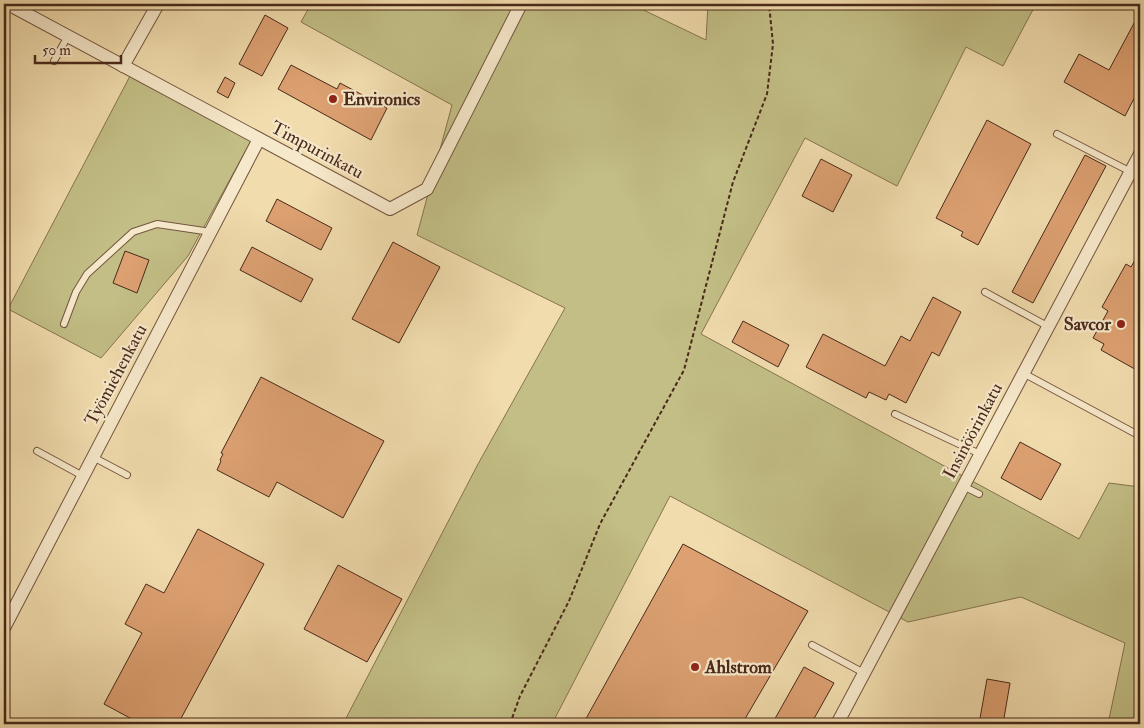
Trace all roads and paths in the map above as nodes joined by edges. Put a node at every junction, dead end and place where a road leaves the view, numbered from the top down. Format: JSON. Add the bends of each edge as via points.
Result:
{"nodes":[{"id":1,"x":8,"y":4,"type":"edge"},
{"id":2,"x":158,"y":4,"type":"edge"},
{"id":3,"x":521,"y":4,"type":"edge"},
{"id":4,"x":769,"y":4,"type":"edge"},
{"id":5,"x":68,"y":36,"type":"junction"},
{"id":6,"x":54,"y":61,"type":"dead end"},
{"id":7,"x":123,"y":66,"type":"junction"},
{"id":8,"x":1057,"y":134,"type":"dead end"},
{"id":9,"x":260,"y":139,"type":"junction"},
{"id":10,"x":1140,"y":154,"type":"edge"},
{"id":11,"x":1131,"y":172,"type":"junction"},
{"id":12,"x":210,"y":232,"type":"junction"},
{"id":13,"x":985,"y":292,"type":"dead end"},
{"id":14,"x":64,"y":324,"type":"dead end"},
{"id":15,"x":1049,"y":327,"type":"junction"},
{"id":16,"x":1023,"y":373,"type":"junction"},
{"id":17,"x":895,"y":414,"type":"dead end"},
{"id":18,"x":1140,"y":436,"type":"edge"},
{"id":19,"x":37,"y":451,"type":"dead end"},
{"id":20,"x":980,"y":454,"type":"junction"},
{"id":21,"x":93,"y":457,"type":"junction"},
{"id":22,"x":127,"y":475,"type":"dead end"},
{"id":23,"x":83,"y":476,"type":"junction"},
{"id":24,"x":963,"y":486,"type":"junction"},
{"id":25,"x":979,"y":494,"type":"dead end"},
{"id":26,"x":4,"y":628,"type":"edge"},
{"id":27,"x":812,"y":645,"type":"dead end"},
{"id":28,"x":864,"y":673,"type":"junction"},
{"id":29,"x":510,"y":724,"type":"edge"},
{"id":30,"x":837,"y":724,"type":"edge"}],
"edges":[{"from":1,"to":5,"type":"street","name":"Timpurinkatu"},
{"from":2,"to":7,"type":"street"},
{"from":3,"to":9,"type":"street","name":"Timpurinkatu","via":[[427,189],[390,209]]},
{"from":4,"to":29,"type":"path","via":[[772,44],[767,94],[733,182],[684,370],[600,524],[570,601],[520,696]]},
{"from":5,"to":6,"type":"lane"},
{"from":5,"to":7,"type":"street","name":"Timpurinkatu"},
{"from":7,"to":9,"type":"street","name":"Timpurinkatu"},
{"from":8,"to":11,"type":"lane"},
{"from":9,"to":12,"type":"street","name":"Työmiehenkatu"},
{"from":10,"to":11,"type":"street","name":"Insinöörinkatu"},
{"from":11,"to":15,"type":"street","name":"Insinöörinkatu"},
{"from":12,"to":14,"type":"lane","via":[[156,224],[133,232],[87,274]]},
{"from":12,"to":21,"type":"street","name":"Työmiehenkatu"},
{"from":13,"to":15,"type":"lane"},
{"from":15,"to":16,"type":"street","name":"Insinöörinkatu"},
{"from":16,"to":18,"type":"lane"},
{"from":16,"to":20,"type":"street","name":"Insinöörinkatu"},
{"from":17,"to":20,"type":"lane"},
{"from":19,"to":23,"type":"lane"},
{"from":20,"to":24,"type":"street","name":"Insinöörinkatu"},
{"from":21,"to":22,"type":"lane"},
{"from":21,"to":23,"type":"street","name":"Työmiehenkatu"},
{"from":23,"to":26,"type":"street","name":"Työmiehenkatu"},
{"from":24,"to":25,"type":"lane"},
{"from":24,"to":28,"type":"street","name":"Insinöörinkatu"},
{"from":27,"to":28,"type":"lane"},
{"from":28,"to":30,"type":"street","name":"Insinöörinkatu"}]}
